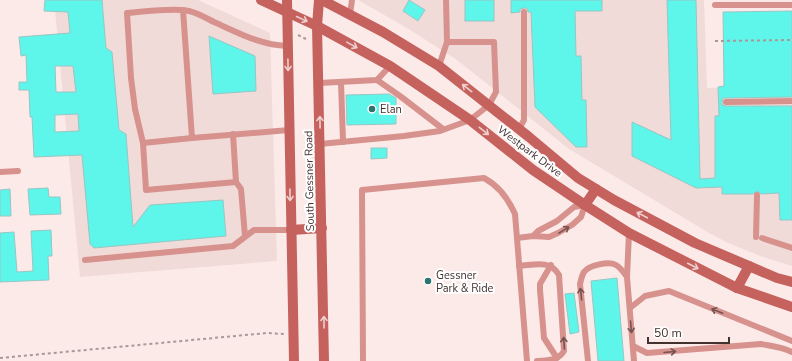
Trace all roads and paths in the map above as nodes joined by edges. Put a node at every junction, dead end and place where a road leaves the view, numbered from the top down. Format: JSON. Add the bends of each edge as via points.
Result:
{"nodes":[{"id":1,"x":261,"y":0,"type":"edge"},
{"id":2,"x":287,"y":0,"type":"edge"},
{"id":3,"x":319,"y":0,"type":"edge"},
{"id":4,"x":322,"y":0,"type":"edge"},
{"id":5,"x":352,"y":0,"type":"edge"},
{"id":6,"x":446,"y":0,"type":"edge"},
{"id":7,"x":715,"y":5,"type":"dead end"},
{"id":8,"x":792,"y":5,"type":"edge"},
{"id":9,"x":183,"y":10,"type":"junction"},
{"id":10,"x":287,"y":12,"type":"junction"},
{"id":11,"x":524,"y":12,"type":"dead end"},
{"id":12,"x":350,"y":14,"type":"junction"},
{"id":13,"x":317,"y":26,"type":"junction"},
{"id":14,"x":298,"y":36,"type":"dead end"},
{"id":15,"x":306,"y":39,"type":"dead end"},
{"id":16,"x":792,"y":40,"type":"edge"},
{"id":17,"x":715,"y":41,"type":"dead end"},
{"id":18,"x":447,"y":42,"type":"junction"},
{"id":19,"x":287,"y":46,"type":"junction"},
{"id":20,"x":390,"y":66,"type":"junction"},
{"id":21,"x":439,"y":66,"type":"junction"},
{"id":22,"x":376,"y":80,"type":"junction"},
{"id":23,"x":341,"y":82,"type":"junction"},
{"id":24,"x":319,"y":84,"type":"junction"},
{"id":25,"x":792,"y":101,"type":"edge"},
{"id":26,"x":726,"y":102,"type":"dead end"},
{"id":27,"x":489,"y":105,"type":"junction"},
{"id":28,"x":470,"y":120,"type":"junction"},
{"id":29,"x":443,"y":129,"type":"junction"},
{"id":30,"x":519,"y":129,"type":"junction"},
{"id":31,"x":289,"y":130,"type":"junction"},
{"id":32,"x":232,"y":134,"type":"junction"},
{"id":33,"x":192,"y":138,"type":"junction"},
{"id":34,"x":343,"y":142,"type":"junction"},
{"id":35,"x":143,"y":143,"type":"junction"},
{"id":36,"x":320,"y":144,"type":"junction"},
{"id":37,"x":18,"y":170,"type":"dead end"},
{"id":38,"x":0,"y":172,"type":"edge"},
{"id":39,"x":236,"y":182,"type":"junction"},
{"id":40,"x":596,"y":189,"type":"junction"},
{"id":41,"x":757,"y":195,"type":"dead end"},
{"id":42,"x":585,"y":205,"type":"junction"},
{"id":43,"x":322,"y":228,"type":"junction"},
{"id":44,"x":291,"y":230,"type":"junction"},
{"id":45,"x":629,"y":233,"type":"junction"},
{"id":46,"x":245,"y":236,"type":"junction"},
{"id":47,"x":533,"y":236,"type":"junction"},
{"id":48,"x":517,"y":238,"type":"junction"},
{"id":49,"x":792,"y":248,"type":"edge"},
{"id":50,"x":85,"y":260,"type":"dead end"},
{"id":51,"x":551,"y":265,"type":"junction"},
{"id":52,"x":520,"y":266,"type":"junction"},
{"id":53,"x":749,"y":266,"type":"junction"},
{"id":54,"x":627,"y":277,"type":"junction"},
{"id":55,"x":792,"y":282,"type":"edge"},
{"id":56,"x":737,"y":288,"type":"junction"},
{"id":57,"x":792,"y":307,"type":"edge"},
{"id":58,"x":630,"y":308,"type":"junction"},
{"id":59,"x":294,"y":334,"type":"junction"},
{"id":60,"x":792,"y":341,"type":"edge"},
{"id":61,"x":633,"y":346,"type":"junction"},
{"id":62,"x":792,"y":352,"type":"edge"},
{"id":63,"x":0,"y":358,"type":"edge"},
{"id":64,"x":557,"y":358,"type":"junction"},
{"id":65,"x":294,"y":361,"type":"edge"},
{"id":66,"x":324,"y":361,"type":"edge"},
{"id":67,"x":363,"y":361,"type":"edge"},
{"id":68,"x":527,"y":361,"type":"edge"},
{"id":69,"x":537,"y":361,"type":"edge"},
{"id":70,"x":588,"y":361,"type":"edge"},
{"id":71,"x":634,"y":361,"type":"edge"}],
"edges":[{"from":1,"to":10,"type":"main road","name":"Westpark Drive"},
{"from":2,"to":10,"type":"main road","name":"South Gessner Road"},
{"from":3,"to":13,"type":"main road","name":"South Gessner Road"},
{"from":4,"to":12,"type":"main road","name":"Westpark Drive"},
{"from":5,"to":12,"type":"lane"},
{"from":6,"to":18,"type":"lane"},
{"from":7,"to":8,"type":"lane"},
{"from":9,"to":19,"type":"lane","via":[[207,18],[252,40]]},
{"from":9,"to":33,"type":"lane"},
{"from":9,"to":35,"type":"lane","via":[[127,13],[134,102]]},
{"from":10,"to":13,"type":"main road","name":"Westpark Drive","one_way":true},
{"from":10,"to":19,"type":"main road","name":"South Gessner Road"},
{"from":11,"to":30,"type":"lane","via":[[524,120]]},
{"from":12,"to":21,"type":"main road","name":"Westpark Drive"},
{"from":13,"to":20,"type":"main road","name":"Westpark Drive","one_way":true},
{"from":13,"to":24,"type":"main road","name":"South Gessner Road"},
{"from":14,"to":15,"type":"path"},
{"from":16,"to":17,"type":"path"},
{"from":18,"to":21,"type":"lane"},
{"from":18,"to":27,"type":"lane","via":[[494,42],[496,92]]},
{"from":19,"to":31,"type":"main road","name":"South Gessner Road","one_way":true},
{"from":20,"to":22,"type":"lane"},
{"from":20,"to":28,"type":"main road","name":"Westpark Drive"},
{"from":27,"to":21,"type":"main road","name":"Westpark Drive","one_way":true},
{"from":22,"to":23,"type":"lane"},
{"from":22,"to":29,"type":"lane"},
{"from":23,"to":24,"type":"lane"},
{"from":23,"to":34,"type":"lane"},
{"from":36,"to":24,"type":"main road","name":"South Gessner Road","one_way":true},
{"from":25,"to":26,"type":"lane"},
{"from":27,"to":28,"type":"lane"},
{"from":27,"to":30,"type":"main road","name":"Westpark Drive"},
{"from":28,"to":29,"type":"lane"},
{"from":28,"to":42,"type":"main road","name":"Westpark Drive","one_way":true,"via":[[533,170]]},
{"from":29,"to":34,"type":"lane"},
{"from":30,"to":40,"type":"main road","name":"Westpark Drive","via":[[578,178]]},
{"from":31,"to":32,"type":"lane"},
{"from":31,"to":44,"type":"main road","name":"South Gessner Road","one_way":true},
{"from":32,"to":33,"type":"lane"},
{"from":32,"to":39,"type":"lane"},
{"from":33,"to":35,"type":"lane"},
{"from":34,"to":36,"type":"lane"},
{"from":35,"to":39,"type":"lane","via":[[146,190]]},
{"from":36,"to":43,"type":"main road","name":"South Gessner Road"},
{"from":37,"to":38,"type":"lane"},
{"from":39,"to":46,"type":"lane","via":[[241,189]]},
{"from":40,"to":42,"type":"main road"},
{"from":53,"to":40,"type":"main road","name":"Westpark Drive","one_way":true,"via":[[695,244]]},
{"from":41,"to":49,"type":"lane","via":[[759,238]]},
{"from":42,"to":45,"type":"main road","name":"Westpark Drive"},
{"from":42,"to":47,"type":"lane","via":[[574,207]]},
{"from":47,"to":42,"type":"lane","one_way":true,"via":[[549,237],[572,225],[581,217]]},
{"from":43,"to":44,"type":"main road"},
{"from":66,"to":43,"type":"main road","name":"South Gessner Road","one_way":true},
{"from":44,"to":46,"type":"lane","via":[[254,230]]},
{"from":44,"to":59,"type":"main road","name":"South Gessner Road"},
{"from":45,"to":54,"type":"lane"},
{"from":45,"to":56,"type":"main road","name":"Westpark Drive","one_way":true},
{"from":46,"to":50,"type":"lane","via":[[233,246]]},
{"from":47,"to":48,"type":"lane"},
{"from":48,"to":52,"type":"lane"},
{"from":48,"to":67,"type":"lane","via":[[515,214],[511,206],[500,190],[484,178],[362,190]]},
{"from":51,"to":52,"type":"lane"},
{"from":64,"to":51,"type":"lane","one_way":true,"via":[[564,351],[559,274]]},
{"from":51,"to":64,"type":"lane","via":[[540,284],[540,290],[544,338]]},
{"from":52,"to":68,"type":"lane"},
{"from":53,"to":55,"type":"main road","name":"Westpark Drive"},
{"from":53,"to":56,"type":"main road"},
{"from":54,"to":58,"type":"lane"},
{"from":70,"to":54,"type":"lane","one_way":true,"via":[[580,284],[583,273],[590,266],[615,264]]},
{"from":56,"to":57,"type":"main road","name":"Westpark Drive"},
{"from":60,"to":58,"type":"lane","one_way":true,"via":[[669,291],[645,296]]},
{"from":58,"to":61,"type":"lane","one_way":true},
{"from":59,"to":63,"type":"path","via":[[268,333]]},
{"from":59,"to":65,"type":"main road","name":"South Gessner Road"},
{"from":61,"to":62,"type":"lane","one_way":true,"via":[[647,353],[761,344]]},
{"from":61,"to":71,"type":"lane"},
{"from":64,"to":69,"type":"lane"}]}
